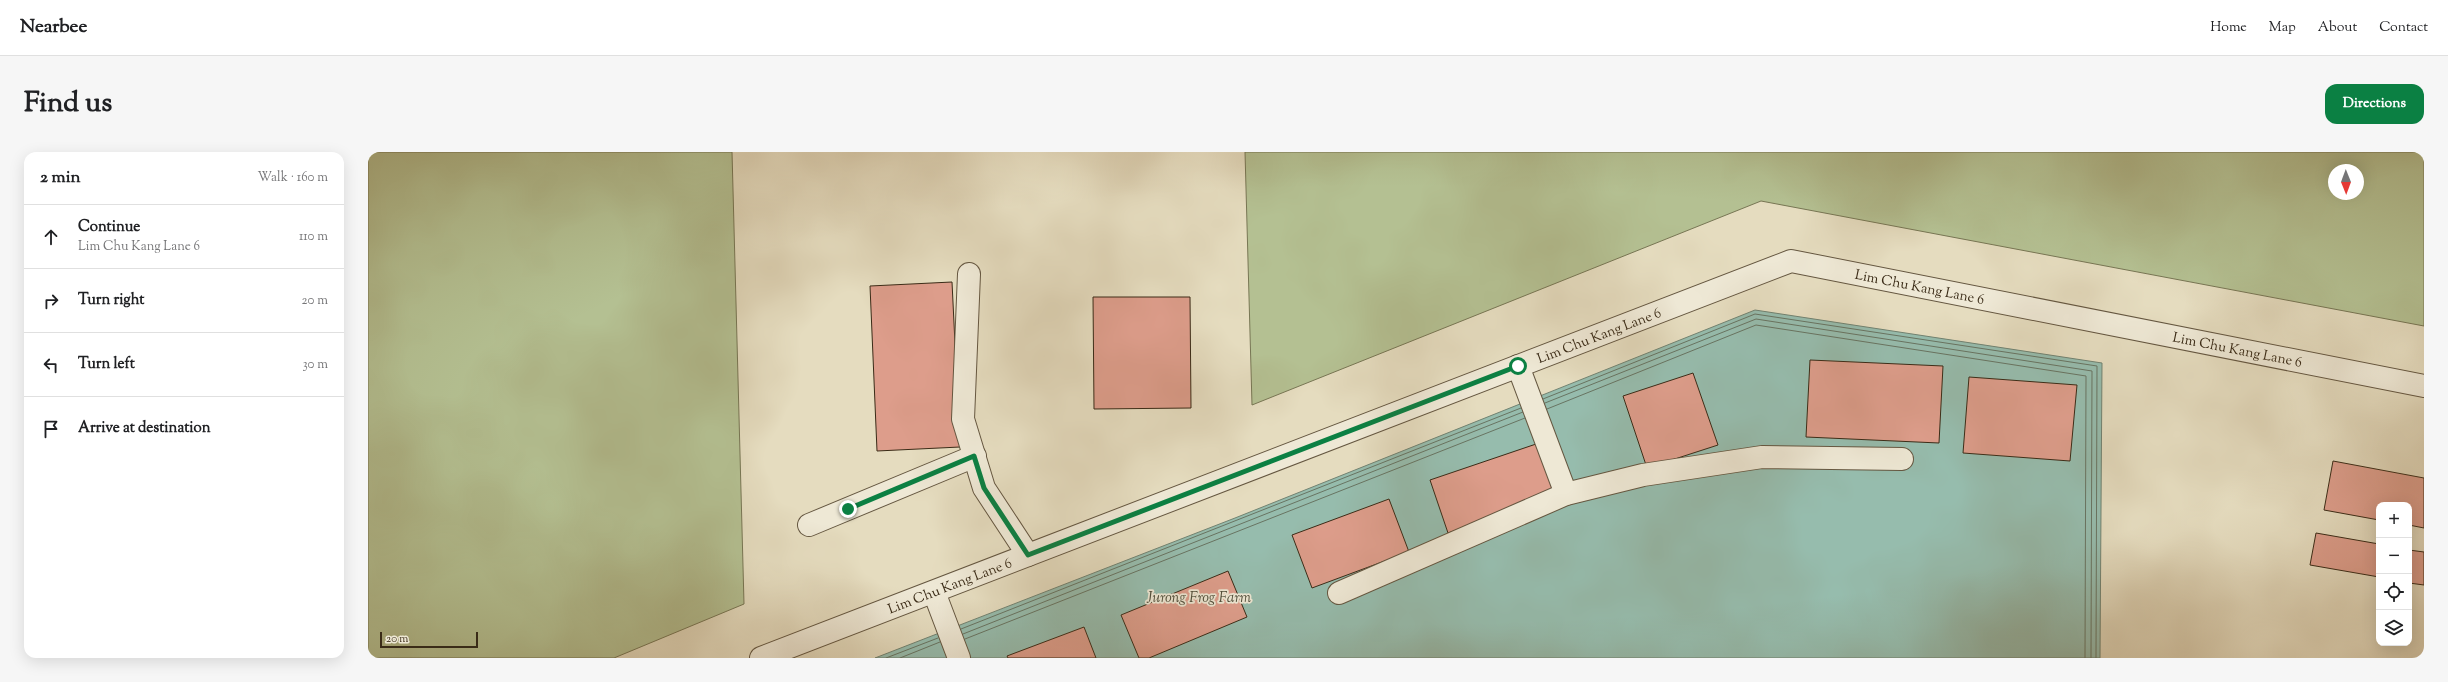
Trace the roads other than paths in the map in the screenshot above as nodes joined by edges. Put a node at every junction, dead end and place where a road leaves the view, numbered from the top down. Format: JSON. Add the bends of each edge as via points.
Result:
{"nodes":[{"id":1,"x":969,"y":274,"type":"dead end"},
{"id":2,"x":1518,"y":366,"type":"junction"},
{"id":3,"x":2424,"y":386,"type":"edge"},
{"id":4,"x":974,"y":456,"type":"junction"},
{"id":5,"x":1902,"y":459,"type":"dead end"},
{"id":6,"x":1566,"y":494,"type":"junction"},
{"id":7,"x":809,"y":525,"type":"dead end"},
{"id":8,"x":1028,"y":555,"type":"junction"},
{"id":9,"x":934,"y":592,"type":"junction"},
{"id":10,"x":1339,"y":593,"type":"dead end"},
{"id":11,"x":761,"y":658,"type":"edge"},
{"id":12,"x":959,"y":658,"type":"edge"}],
"edges":[{"from":1,"to":4,"type":"street","via":[[963,419]]},
{"from":2,"to":3,"type":"street","name":"Lim Chu Kang Lane 6","via":[[1791,261]]},
{"from":2,"to":6,"type":"street"},
{"from":2,"to":8,"type":"street","name":"Lim Chu Kang Lane 6"},
{"from":4,"to":7,"type":"street"},
{"from":4,"to":8,"type":"street","via":[[984,488]]},
{"from":5,"to":6,"type":"street","via":[[1762,457],[1643,475]]},
{"from":6,"to":10,"type":"street"},
{"from":8,"to":9,"type":"street","name":"Lim Chu Kang Lane 6"},
{"from":9,"to":11,"type":"street","name":"Lim Chu Kang Lane 6"},
{"from":9,"to":12,"type":"street"}]}
